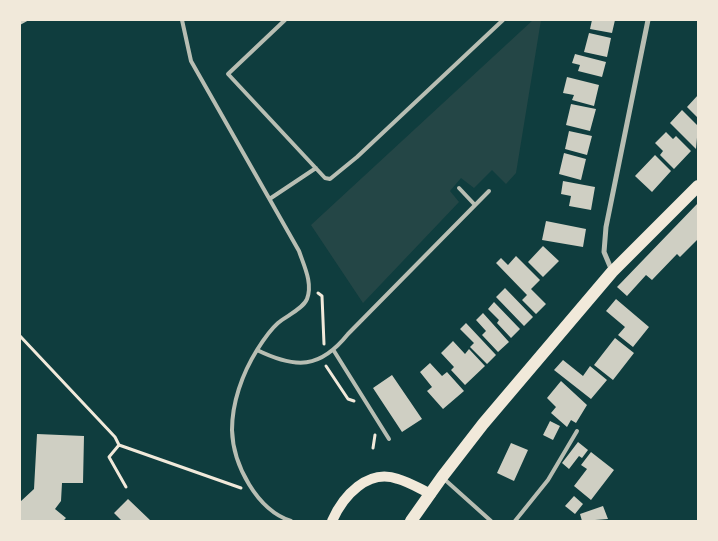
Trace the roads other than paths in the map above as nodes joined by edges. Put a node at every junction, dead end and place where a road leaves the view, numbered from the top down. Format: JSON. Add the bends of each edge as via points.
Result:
{"nodes":[{"id":1,"x":182,"y":20,"type":"edge"},
{"id":2,"x":285,"y":20,"type":"edge"},
{"id":3,"x":502,"y":20,"type":"edge"},
{"id":4,"x":648,"y":20,"type":"edge"},
{"id":5,"x":316,"y":168,"type":"junction"},
{"id":6,"x":698,"y":186,"type":"edge"},
{"id":7,"x":459,"y":188,"type":"dead end"},
{"id":8,"x":489,"y":191,"type":"dead end"},
{"id":9,"x":270,"y":198,"type":"junction"},
{"id":10,"x":475,"y":205,"type":"junction"},
{"id":11,"x":612,"y":272,"type":"junction"},
{"id":12,"x":257,"y":350,"type":"junction"},
{"id":13,"x":334,"y":351,"type":"junction"},
{"id":14,"x":577,"y":430,"type":"dead end"},
{"id":15,"x":389,"y":439,"type":"dead end"},
{"id":16,"x":442,"y":477,"type":"junction"},
{"id":17,"x":431,"y":494,"type":"junction"},
{"id":18,"x":291,"y":521,"type":"edge"},
{"id":19,"x":332,"y":521,"type":"edge"},
{"id":20,"x":411,"y":521,"type":"edge"},
{"id":21,"x":491,"y":521,"type":"edge"},
{"id":22,"x":515,"y":521,"type":"edge"}],
"edges":[{"from":1,"to":9,"type":"lane","via":[[191,61]]},
{"from":2,"to":5,"type":"lane","via":[[228,74]]},
{"from":3,"to":5,"type":"lane","via":[[337,175],[325,178]]},
{"from":4,"to":11,"type":"street","via":[[606,227],[604,252]]},
{"from":5,"to":9,"type":"lane"},
{"from":6,"to":11,"type":"main road"},
{"from":7,"to":10,"type":"lane"},
{"from":8,"to":10,"type":"lane"},
{"from":9,"to":12,"type":"lane","via":[[300,251],[310,286],[306,301],[276,324]]},
{"from":10,"to":13,"type":"lane"},
{"from":11,"to":16,"type":"main road"},
{"from":12,"to":13,"type":"lane","via":[[279,361],[304,364]]},
{"from":12,"to":18,"type":"lane","via":[[234,406],[232,432],[241,468],[252,490],[281,518]]},
{"from":13,"to":15,"type":"lane"},
{"from":14,"to":22,"type":"lane","via":[[548,480]]},
{"from":16,"to":17,"type":"main road"},
{"from":16,"to":21,"type":"lane"},
{"from":17,"to":19,"type":"main road","via":[[396,478],[368,479],[353,490]]},
{"from":17,"to":20,"type":"main road"}]}
